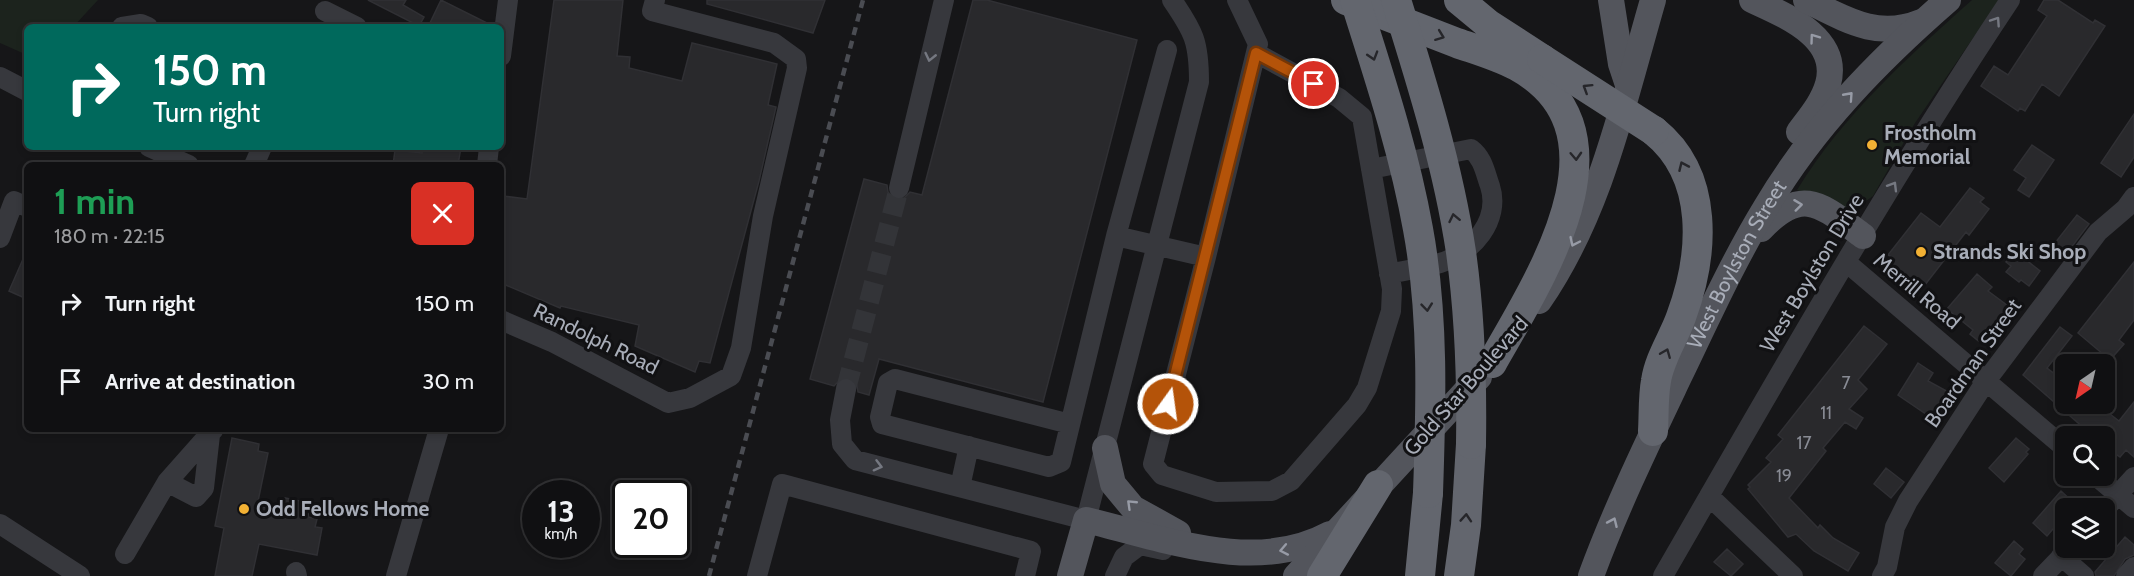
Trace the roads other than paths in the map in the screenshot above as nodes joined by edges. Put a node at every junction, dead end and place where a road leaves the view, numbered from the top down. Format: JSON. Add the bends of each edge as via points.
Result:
{"nodes":[{"id":1,"x":655,"y":0,"type":"edge"},
{"id":2,"x":944,"y":0,"type":"edge"},
{"id":3,"x":1172,"y":0,"type":"edge"},
{"id":4,"x":1237,"y":0,"type":"edge"},
{"id":5,"x":1346,"y":0,"type":"edge"},
{"id":6,"x":1355,"y":0,"type":"edge"},
{"id":7,"x":1396,"y":0,"type":"edge"},
{"id":8,"x":1459,"y":0,"type":"edge"},
{"id":9,"x":1611,"y":0,"type":"edge"},
{"id":10,"x":1653,"y":0,"type":"edge"},
{"id":11,"x":1673,"y":0,"type":"edge"},
{"id":12,"x":1752,"y":0,"type":"edge"},
{"id":13,"x":1806,"y":0,"type":"edge"},
{"id":14,"x":1948,"y":0,"type":"edge"},
{"id":15,"x":2010,"y":0,"type":"edge"},
{"id":16,"x":504,"y":2,"type":"edge"},
{"id":17,"x":325,"y":13,"type":"edge"},
{"id":18,"x":1924,"y":21,"type":"junction"},
{"id":19,"x":350,"y":24,"type":"edge"},
{"id":20,"x":503,"y":24,"type":"edge"},
{"id":21,"x":1640,"y":47,"type":"junction"},
{"id":22,"x":1167,"y":50,"type":"dead end"},
{"id":23,"x":1256,"y":53,"type":"junction"},
{"id":24,"x":0,"y":77,"type":"edge"},
{"id":25,"x":1628,"y":86,"type":"junction"},
{"id":26,"x":24,"y":89,"type":"edge"},
{"id":27,"x":156,"y":150,"type":"edge"},
{"id":28,"x":182,"y":162,"type":"edge"},
{"id":29,"x":1371,"y":169,"type":"junction"},
{"id":30,"x":1780,"y":184,"type":"junction"},
{"id":31,"x":899,"y":188,"type":"tunnel mouth"},
{"id":32,"x":2134,"y":197,"type":"edge"},
{"id":33,"x":24,"y":206,"type":"edge"},
{"id":34,"x":1116,"y":236,"type":"junction"},
{"id":35,"x":1863,"y":236,"type":"junction"},
{"id":36,"x":0,"y":238,"type":"edge"},
{"id":37,"x":1156,"y":247,"type":"junction"},
{"id":38,"x":1739,"y":254,"type":"junction"},
{"id":39,"x":1206,"y":256,"type":"junction"},
{"id":40,"x":1846,"y":262,"type":"junction"},
{"id":41,"x":1389,"y":274,"type":"junction"},
{"id":42,"x":504,"y":321,"type":"edge"},
{"id":43,"x":1492,"y":363,"type":"junction"},
{"id":44,"x":1986,"y":381,"type":"junction"},
{"id":45,"x":846,"y":389,"type":"tunnel mouth"},
{"id":46,"x":1070,"y":424,"type":"junction"},
{"id":47,"x":1653,"y":431,"type":"junction"},
{"id":48,"x":212,"y":432,"type":"edge"},
{"id":49,"x":438,"y":432,"type":"edge"},
{"id":50,"x":2055,"y":440,"type":"edge"},
{"id":51,"x":969,"y":446,"type":"junction"},
{"id":52,"x":1104,"y":448,"type":"junction"},
{"id":53,"x":2134,"y":477,"type":"edge"},
{"id":54,"x":167,"y":482,"type":"junction"},
{"id":55,"x":1378,"y":485,"type":"junction"},
{"id":56,"x":2108,"y":486,"type":"edge"},
{"id":57,"x":960,"y":487,"type":"junction"},
{"id":58,"x":2118,"y":495,"type":"junction"},
{"id":59,"x":1709,"y":496,"type":"junction"},
{"id":60,"x":2115,"y":498,"type":"edge"},
{"id":61,"x":2134,"y":508,"type":"edge"},
{"id":62,"x":1086,"y":520,"type":"junction"},
{"id":63,"x":1338,"y":529,"type":"junction"},
{"id":64,"x":4,"y":534,"type":"edge"},
{"id":65,"x":1198,"y":546,"type":"junction"},
{"id":66,"x":125,"y":554,"type":"dead end"},
{"id":67,"x":2060,"y":558,"type":"edge"},
{"id":68,"x":2070,"y":558,"type":"edge"},
{"id":69,"x":2134,"y":567,"type":"edge"},
{"id":70,"x":1122,"y":572,"type":"edge"},
{"id":71,"x":80,"y":576,"type":"edge"},
{"id":72,"x":396,"y":576,"type":"edge"},
{"id":73,"x":758,"y":576,"type":"edge"},
{"id":74,"x":1025,"y":576,"type":"edge"},
{"id":75,"x":1070,"y":576,"type":"edge"},
{"id":76,"x":1296,"y":576,"type":"edge"},
{"id":77,"x":1322,"y":576,"type":"edge"},
{"id":78,"x":1420,"y":576,"type":"edge"},
{"id":79,"x":1459,"y":576,"type":"edge"},
{"id":80,"x":1592,"y":576,"type":"edge"},
{"id":81,"x":1663,"y":576,"type":"edge"},
{"id":82,"x":1793,"y":576,"type":"edge"},
{"id":83,"x":1882,"y":576,"type":"edge"},
{"id":84,"x":2043,"y":576,"type":"edge"},
{"id":85,"x":2084,"y":576,"type":"edge"},
{"id":86,"x":2126,"y":576,"type":"edge"}],
"edges":[{"from":1,"to":42,"type":"street","name":"Randolph Road","via":[[652,11],[774,43],[796,58],[741,348],[731,376],[690,398],[668,402]]},
{"from":2,"to":31,"type":"street","one_way":true},
{"from":3,"to":37,"type":"street","via":[[1191,28],[1199,52],[1199,82]]},
{"from":4,"to":23,"type":"street","via":[[1258,44]]},
{"from":5,"to":43,"type":"highway","one_way":true,"via":[[1516,66],[1546,88],[1569,122],[1576,162],[1564,219]]},
{"from":6,"to":78,"type":"highway","one_way":true,"bridge":true,"via":[[1403,159],[1418,231],[1428,315],[1431,402]]},
{"from":79,"to":7,"type":"highway","one_way":true,"bridge":true,"via":[[1471,444],[1469,328],[1461,252],[1435,127]]},
{"from":47,"to":8,"type":"highway","one_way":true,"bridge":true,"via":[[1656,379],[1682,315],[1698,245],[1695,205],[1684,167],[1674,148],[1654,131],[1488,24]]},
{"from":9,"to":25,"type":"main road"},
{"from":10,"to":21,"type":"main road","name":"Gold Star Boulevard"},
{"from":11,"to":21,"type":"main road","via":[[1654,21]]},
{"from":30,"to":12,"type":"main road","one_way":true,"via":[[1790,145],[1828,86],[1829,68],[1822,50],[1800,22]]},
{"from":13,"to":18,"type":"main road","via":[[1879,30],[1903,30]]},
{"from":14,"to":18,"type":"main road","name":"West Boylston Street"},
{"from":35,"to":15,"type":"street","name":"West Boylston Drive","one_way":true},
{"from":16,"to":20,"type":"street"},
{"from":17,"to":19,"type":"street"},
{"from":30,"to":18,"type":"main road","name":"West Boylston Street","one_way":true,"via":[[1843,103]]},
{"from":21,"to":25,"type":"main road","name":"Gold Star Boulevard"},
{"from":22,"to":34,"type":"street"},
{"from":23,"to":29,"type":"street","via":[[1339,98],[1362,117]]},
{"from":23,"to":39,"type":"street"},
{"from":24,"to":26,"type":"street"},
{"from":25,"to":43,"type":"main road","name":"Gold Star Boulevard","one_way":true,"via":[[1596,192],[1572,246],[1556,275]]},
{"from":27,"to":28,"type":"street"},
{"from":29,"to":41,"type":"street"},
{"from":29,"to":41,"type":"street","via":[[1471,149],[1480,155],[1494,198],[1490,222],[1473,244],[1442,263]]},
{"from":30,"to":38,"type":"main road","name":"West Boylston Street"},
{"from":32,"to":44,"type":"street","name":"Boardman Street","via":[[2098,232]]},
{"from":33,"to":36,"type":"street","via":[[14,201]]},
{"from":34,"to":37,"type":"street"},
{"from":34,"to":46,"type":"street"},
{"from":38,"to":35,"type":"main road","one_way":true,"via":[[1776,214],[1800,202],[1815,204]]},
{"from":35,"to":40,"type":"street","name":"West Boylston Drive"},
{"from":37,"to":39,"type":"street"},
{"from":37,"to":52,"type":"street"},
{"from":38,"to":47,"type":"main road","name":"West Boylston Street"},
{"from":39,"to":41,"type":"street","via":[[1153,464],[1162,475],[1216,492],[1272,491],[1291,481],[1357,405],[1367,388],[1391,311]]},
{"from":40,"to":44,"type":"street","name":"Merrill Road"},
{"from":40,"to":59,"type":"street","name":"West Boylston Drive"},
{"from":43,"to":55,"type":"main road","name":"Gold Star Boulevard"},
{"from":44,"to":50,"type":"street","name":"Merrill Road"},
{"from":44,"to":83,"type":"street","name":"Boardman Street","via":[[1908,501],[1895,527]]},
{"from":45,"to":57,"type":"street","one_way":true,"via":[[840,420],[842,444],[855,460]]},
{"from":46,"to":51,"type":"street","via":[[1061,462],[1049,467]]},
{"from":46,"to":51,"type":"street","via":[[895,379],[888,383],[882,424]]},
{"from":80,"to":47,"type":"main road","name":"West Boylston Street","one_way":true},
{"from":48,"to":54,"type":"street"},
{"from":48,"to":54,"type":"street","via":[[204,488],[196,497]]},
{"from":49,"to":72,"type":"street"},
{"from":51,"to":57,"type":"street"},
{"from":52,"to":62,"type":"street"},
{"from":65,"to":52,"type":"main road","one_way":true,"via":[[1133,508],[1113,484]]},
{"from":53,"to":58,"type":"street"},
{"from":54,"to":66,"type":"street"},
{"from":55,"to":63,"type":"main road","name":"Gold Star Boulevard"},
{"from":55,"to":77,"type":"highway"},
{"from":56,"to":58,"type":"street"},
{"from":57,"to":62,"type":"street"},
{"from":58,"to":60,"type":"street"},
{"from":58,"to":61,"type":"street"},
{"from":59,"to":81,"type":"street","name":"West Boylston Drive"},
{"from":59,"to":82,"type":"street"},
{"from":62,"to":65,"type":"main road"},
{"from":62,"to":75,"type":"main road"},
{"from":63,"to":65,"type":"main road","one_way":true,"via":[[1302,546],[1268,553]]},
{"from":63,"to":76,"type":"main road","name":"Gold Star Boulevard"},
{"from":64,"to":71,"type":"street"},
{"from":65,"to":70,"type":"street","via":[[1165,551],[1140,545],[1124,557]]},
{"from":67,"to":84,"type":"street"},
{"from":68,"to":85,"type":"street"},
{"from":69,"to":86,"type":"street"},
{"from":73,"to":74,"type":"street","via":[[782,484],[1031,551]]}]}
